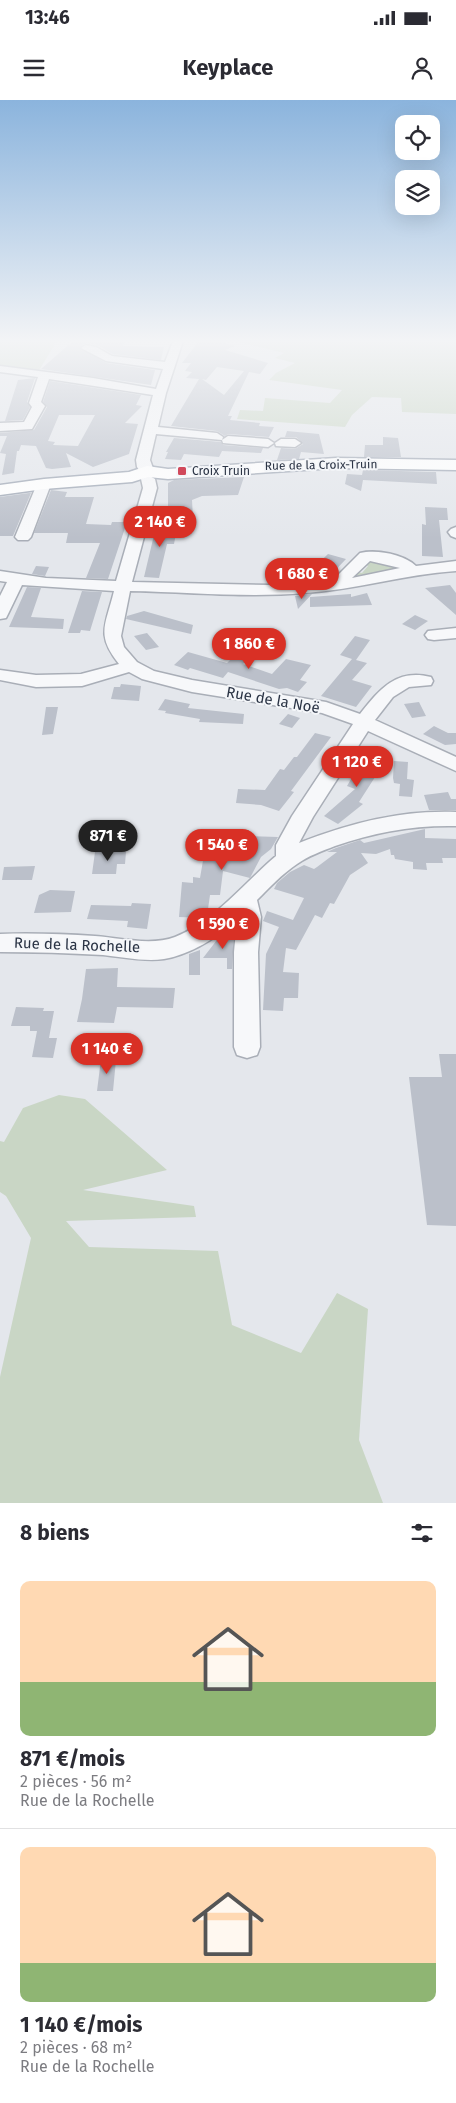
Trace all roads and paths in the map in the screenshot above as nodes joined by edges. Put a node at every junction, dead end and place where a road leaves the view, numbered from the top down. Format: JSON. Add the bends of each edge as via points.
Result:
{"nodes":[{"id":1,"x":38,"y":406,"type":"edge"},
{"id":2,"x":157,"y":406,"type":"edge"},
{"id":3,"x":0,"y":427,"type":"edge"},
{"id":4,"x":151,"y":430,"type":"junction"},
{"id":5,"x":295,"y":443,"type":"dead end"},
{"id":6,"x":456,"y":465,"type":"edge"},
{"id":7,"x":148,"y":475,"type":"junction"},
{"id":8,"x":44,"y":484,"type":"junction"},
{"id":9,"x":0,"y":490,"type":"edge"},
{"id":10,"x":23,"y":536,"type":"dead end"},
{"id":11,"x":456,"y":566,"type":"edge"},
{"id":12,"x":0,"y":576,"type":"edge"},
{"id":13,"x":16,"y":580,"type":"junction"},
{"id":14,"x":123,"y":586,"type":"junction"},
{"id":15,"x":0,"y":614,"type":"edge"},
{"id":16,"x":456,"y":633,"type":"edge"},
{"id":17,"x":434,"y":635,"type":"dead end"},
{"id":18,"x":131,"y":666,"type":"junction"},
{"id":19,"x":0,"y":675,"type":"edge"},
{"id":20,"x":424,"y":681,"type":"dead end"},
{"id":21,"x":364,"y":722,"type":"junction"},
{"id":22,"x":456,"y":765,"type":"edge"},
{"id":23,"x":456,"y":819,"type":"edge"},
{"id":24,"x":288,"y":859,"type":"junction"},
{"id":25,"x":245,"y":899,"type":"junction"},
{"id":26,"x":0,"y":942,"type":"edge"},
{"id":27,"x":247,"y":1047,"type":"dead end"}],
"edges":[{"from":1,"to":3,"type":"street","via":[[28,426]]},
{"from":2,"to":4,"type":"street","name":"Rue de la Noë"},
{"from":4,"to":5,"type":"street"},
{"from":4,"to":7,"type":"street","name":"Rue de la Noë","via":[[144,460]]},
{"from":6,"to":7,"type":"main road","name":"Rue de la Croix-Truin","via":[[336,463]]},
{"from":7,"to":8,"type":"main road","name":"Rue de la Croix-Truin"},
{"from":7,"to":14,"type":"street","name":"Rue de la Noë","via":[[150,488]]},
{"from":8,"to":9,"type":"main road","name":"Rue de la Croix-Truin"},
{"from":8,"to":10,"type":"street"},
{"from":11,"to":14,"type":"street","via":[[411,570],[304,589]]},
{"from":12,"to":13,"type":"street"},
{"from":13,"to":14,"type":"street"},
{"from":13,"to":15,"type":"street"},
{"from":14,"to":18,"type":"street","name":"Rue de la Noë","via":[[112,636],[116,648]]},
{"from":16,"to":17,"type":"street"},
{"from":18,"to":19,"type":"street","via":[[82,680],[36,681]]},
{"from":18,"to":21,"type":"street","name":"Rue de la Noë","via":[[148,675],[192,686],[326,708]]},
{"from":20,"to":21,"type":"street","via":[[405,682],[386,693]]},
{"from":21,"to":22,"type":"street","name":"Rue de la Noë"},
{"from":21,"to":24,"type":"street","via":[[303,816],[287,845]]},
{"from":23,"to":24,"type":"street","name":"Rue de la Rochelle","via":[[414,818],[375,825],[306,849]]},
{"from":24,"to":25,"type":"street","name":"Rue de la Rochelle"},
{"from":25,"to":26,"type":"street","name":"Rue de la Rochelle","via":[[209,929],[189,941],[165,949]]},
{"from":25,"to":27,"type":"street","via":[[250,917],[246,952]]}]}
